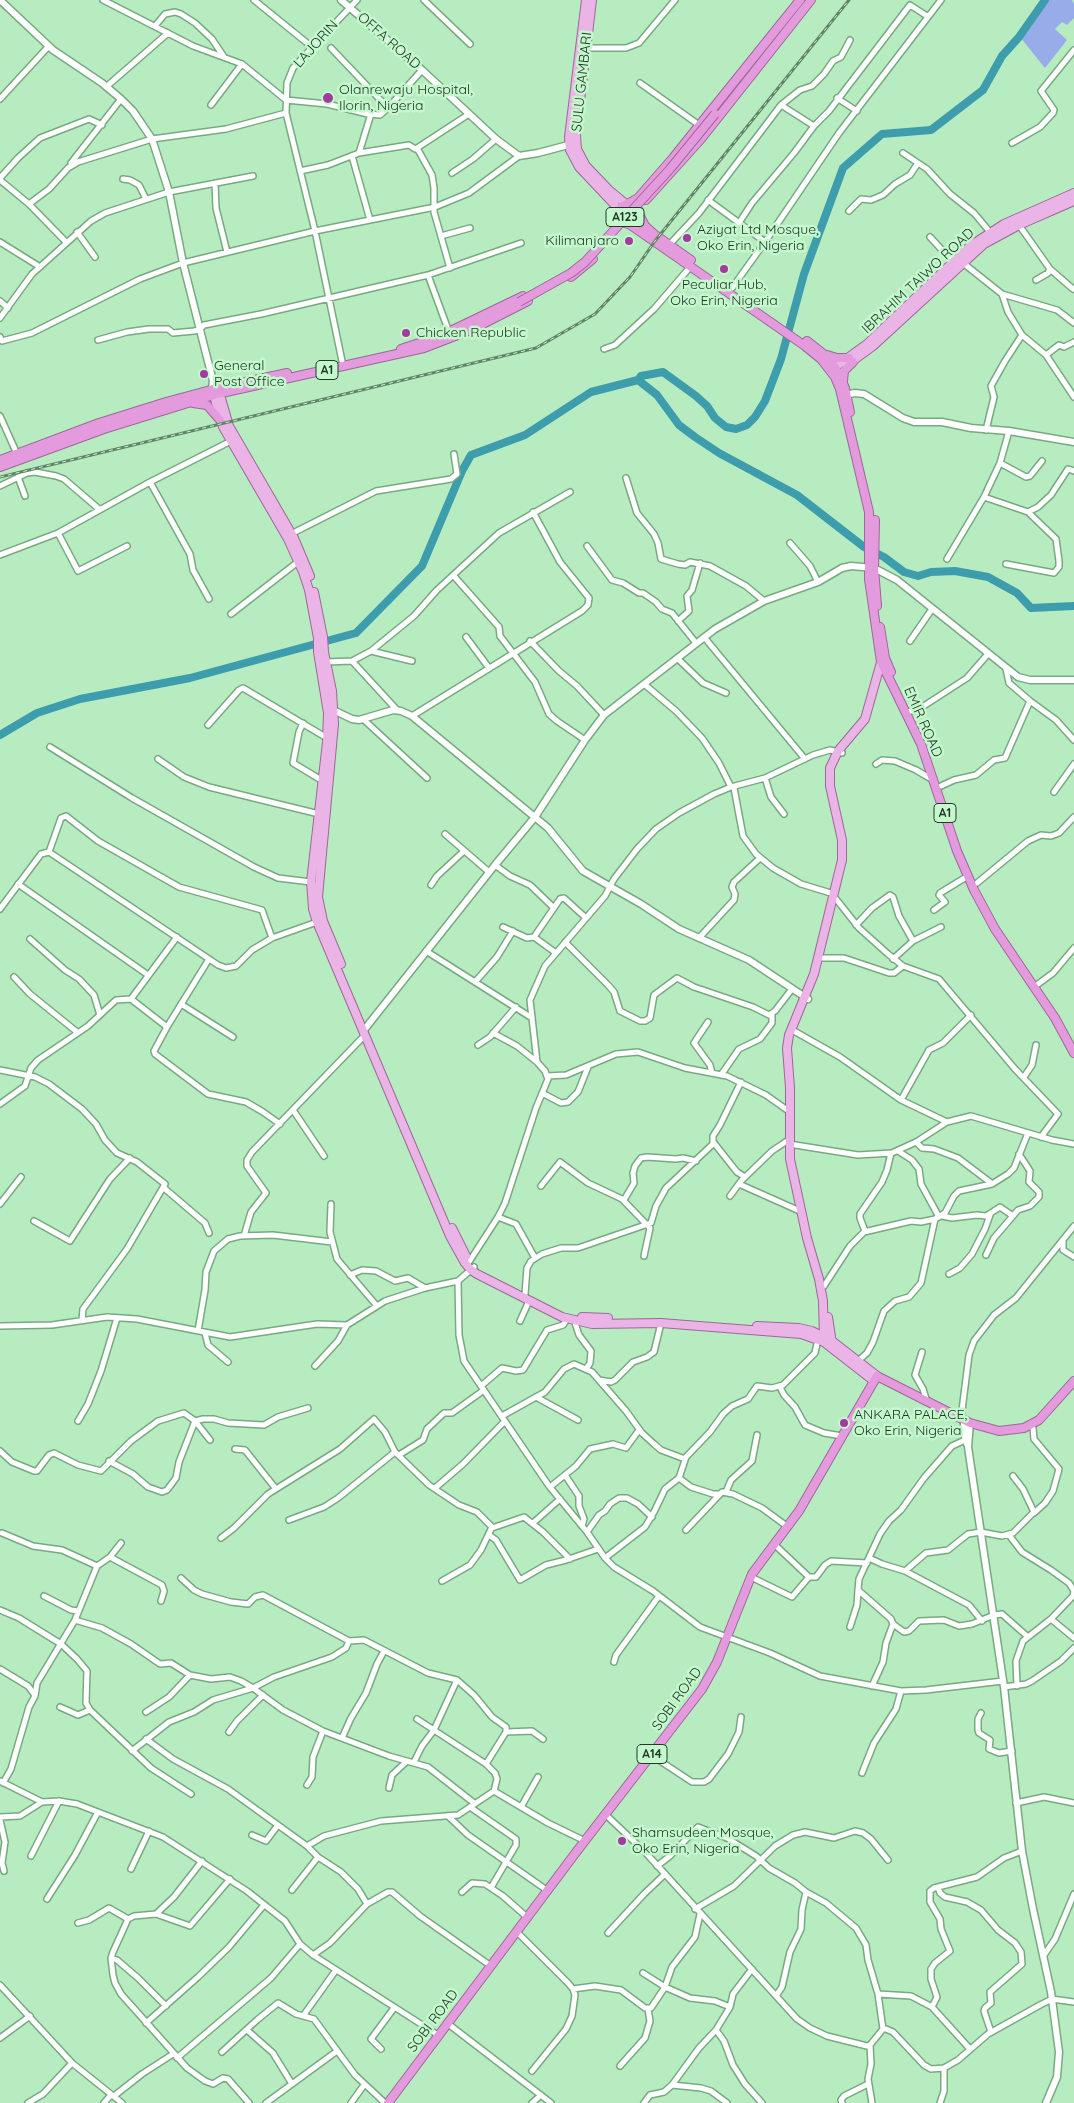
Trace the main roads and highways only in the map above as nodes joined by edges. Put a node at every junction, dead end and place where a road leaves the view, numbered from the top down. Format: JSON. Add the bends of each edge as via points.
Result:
{"nodes":[{"id":1,"x":586,"y":0,"type":"edge"},
{"id":2,"x":592,"y":0,"type":"edge"},
{"id":3,"x":800,"y":0,"type":"edge"},
{"id":4,"x":811,"y":0,"type":"edge"},
{"id":5,"x":582,"y":48,"type":"junction"},
{"id":6,"x":738,"y":77,"type":"junction"},
{"id":7,"x":744,"y":83,"type":"junction"},
{"id":8,"x":714,"y":113,"type":"junction"},
{"id":9,"x":573,"y":144,"type":"junction"},
{"id":10,"x":1074,"y":192,"type":"edge"},
{"id":11,"x":1074,"y":201,"type":"edge"},
{"id":12,"x":627,"y":204,"type":"junction"},
{"id":13,"x":639,"y":213,"type":"junction"},
{"id":14,"x":619,"y":215,"type":"junction"},
{"id":15,"x":628,"y":224,"type":"junction"},
{"id":16,"x":471,"y":326,"type":"junction"},
{"id":17,"x":784,"y":329,"type":"junction"},
{"id":18,"x":807,"y":344,"type":"junction"},
{"id":19,"x":823,"y":353,"type":"junction"},
{"id":20,"x":851,"y":360,"type":"junction"},
{"id":21,"x":834,"y":370,"type":"junction"},
{"id":22,"x":844,"y":383,"type":"junction"},
{"id":23,"x":215,"y":389,"type":"junction"},
{"id":24,"x":844,"y":396,"type":"junction"},
{"id":25,"x":184,"y":404,"type":"junction"},
{"id":26,"x":220,"y":420,"type":"junction"},
{"id":27,"x":0,"y":460,"type":"edge"},
{"id":28,"x":0,"y":467,"type":"edge"},
{"id":29,"x":321,"y":637,"type":"junction"},
{"id":30,"x":321,"y":652,"type":"junction"},
{"id":31,"x":885,"y":664,"type":"junction"},
{"id":32,"x":331,"y":709,"type":"junction"},
{"id":33,"x":835,"y":897,"type":"junction"},
{"id":34,"x":1036,"y":986,"type":"junction"},
{"id":35,"x":806,"y":998,"type":"junction"},
{"id":36,"x":366,"y":1030,"type":"junction"},
{"id":37,"x":1074,"y":1045,"type":"edge"},
{"id":38,"x":1074,"y":1053,"type":"edge"},
{"id":39,"x":791,"y":1142,"type":"junction"},
{"id":40,"x":527,"y":1297,"type":"junction"},
{"id":41,"x":826,"y":1341,"type":"junction"},
{"id":42,"x":876,"y":1378,"type":"junction"},
{"id":43,"x":1074,"y":1381,"type":"edge"},
{"id":44,"x":1074,"y":1388,"type":"edge"},
{"id":45,"x":966,"y":1423,"type":"junction"},
{"id":46,"x":388,"y":2103,"type":"edge"}],
"edges":[{"from":1,"to":5,"type":"main road"},
{"from":2,"to":5,"type":"main road","name":"SULU GAMBARI"},
{"from":3,"to":6,"type":"highway","number":"A123"},
{"from":4,"to":7,"type":"highway","number":"A123"},
{"from":5,"to":9,"type":"main road"},
{"from":6,"to":8,"type":"highway","number":"A123"},
{"from":6,"to":12,"type":"highway","number":"A123","via":[[638,198]]},
{"from":7,"to":8,"type":"highway","number":"A123"},
{"from":7,"to":13,"type":"highway","number":"A123","via":[[642,205]]},
{"from":8,"to":16,"type":"highway","number":"A123","bridge":true,"via":[[583,260],[519,301]]},
{"from":9,"to":12,"type":"main road","name":"SULU GAMBARI","via":[[586,166]]},
{"from":9,"to":14,"type":"main road","via":[[575,161],[617,207]]},
{"from":10,"to":20,"type":"main road","name":"IBRAHIM TAIWO ROAD","via":[[990,232],[970,246]]},
{"from":11,"to":20,"type":"main road","name":"IBRAHIM TAIWO ROAD","via":[[1019,224],[984,244],[873,346]]},
{"from":12,"to":13,"type":"highway","number":"A1","via":[[636,206]]},
{"from":12,"to":14,"type":"highway","number":"A1","via":[[620,208]]},
{"from":13,"to":15,"type":"highway","number":"A1","via":[[636,221]]},
{"from":13,"to":17,"type":"highway","number":"A1","via":[[645,226]]},
{"from":14,"to":15,"type":"highway","number":"A1"},
{"from":14,"to":16,"type":"highway","number":"A1","via":[[616,226],[579,265]]},
{"from":15,"to":16,"type":"highway","number":"A1","via":[[620,228],[580,271],[513,310]]},
{"from":15,"to":17,"type":"highway","number":"A1"},
{"from":16,"to":23,"type":"highway","number":"A1","via":[[414,345]]},
{"from":16,"to":23,"type":"highway","number":"A1","via":[[412,351]]},
{"from":17,"to":18,"type":"highway","number":"A1"},
{"from":18,"to":19,"type":"highway","number":"A1"},
{"from":18,"to":21,"type":"highway","number":"A1"},
{"from":19,"to":20,"type":"highway"},
{"from":19,"to":21,"type":"highway","number":"A1"},
{"from":20,"to":21,"type":"main road","name":"IBRAHIM TAIWO ROAD"},
{"from":20,"to":22,"type":"highway","via":[[843,373]]},
{"from":21,"to":22,"type":"highway","name":"EMIR ROAD","number":"A1"},
{"from":21,"to":24,"type":"highway","name":"EMIR ROAD","number":"A1"},
{"from":22,"to":24,"type":"highway","name":"EMIR ROAD","number":"A1"},
{"from":23,"to":25,"type":"highway","number":"A1"},
{"from":23,"to":26,"type":"main road"},
{"from":23,"to":27,"type":"highway","number":"A1","via":[[99,422]]},
{"from":23,"to":29,"type":"main road","via":[[227,422],[291,534],[310,576]]},
{"from":24,"to":31,"type":"highway","name":"EMIR ROAD","number":"A1","via":[[874,513],[870,593]]},
{"from":25,"to":26,"type":"highway","via":[[208,405]]},
{"from":25,"to":28,"type":"highway","number":"A1"},
{"from":26,"to":29,"type":"main road","via":[[299,561]]},
{"from":29,"to":30,"type":"main road"},
{"from":30,"to":32,"type":"main road"},
{"from":30,"to":32,"type":"main road","via":[[326,662]]},
{"from":31,"to":33,"type":"main road","via":[[866,719],[840,752],[829,774],[842,840]]},
{"from":31,"to":34,"type":"highway","name":"EMIR ROAD","number":"A1","via":[[924,742],[961,848],[977,883]]},
{"from":31,"to":34,"type":"highway","name":"EMIR ROAD","number":"A1","via":[[915,729],[968,876],[995,928]]},
{"from":32,"to":36,"type":"main road","via":[[330,778],[318,882],[319,906]]},
{"from":32,"to":36,"type":"main road","via":[[311,882],[313,908]]},
{"from":33,"to":35,"type":"main road"},
{"from":33,"to":35,"type":"main road","via":[[822,958]]},
{"from":34,"to":37,"type":"highway","name":"EMIR ROAD","number":"A1","via":[[1065,1026]]},
{"from":34,"to":38,"type":"highway","name":"EMIR ROAD","number":"A1"},
{"from":35,"to":39,"type":"main road","via":[[790,1049],[794,1088]]},
{"from":35,"to":39,"type":"main road","via":[[787,1043]]},
{"from":36,"to":40,"type":"main road","via":[[436,1195],[471,1267]]},
{"from":39,"to":41,"type":"main road","via":[[792,1167],[823,1301]]},
{"from":39,"to":41,"type":"main road","via":[[824,1286]]},
{"from":40,"to":41,"type":"main road","via":[[588,1318],[671,1319],[799,1328]]},
{"from":40,"to":41,"type":"main road","via":[[571,1319],[592,1324],[661,1323],[802,1334]]},
{"from":41,"to":42,"type":"main road"},
{"from":41,"to":42,"type":"main road","via":[[858,1361]]},
{"from":42,"to":45,"type":"highway"},
{"from":42,"to":45,"type":"highway"},
{"from":42,"to":46,"type":"highway","name":"SOBI ROAD","number":"A14","via":[[788,1527],[751,1577],[708,1680]]},
{"from":43,"to":45,"type":"highway","via":[[1045,1415],[1024,1428],[999,1431]]},
{"from":44,"to":45,"type":"highway","via":[[1055,1411],[1033,1428],[1017,1434],[999,1436]]}]}
